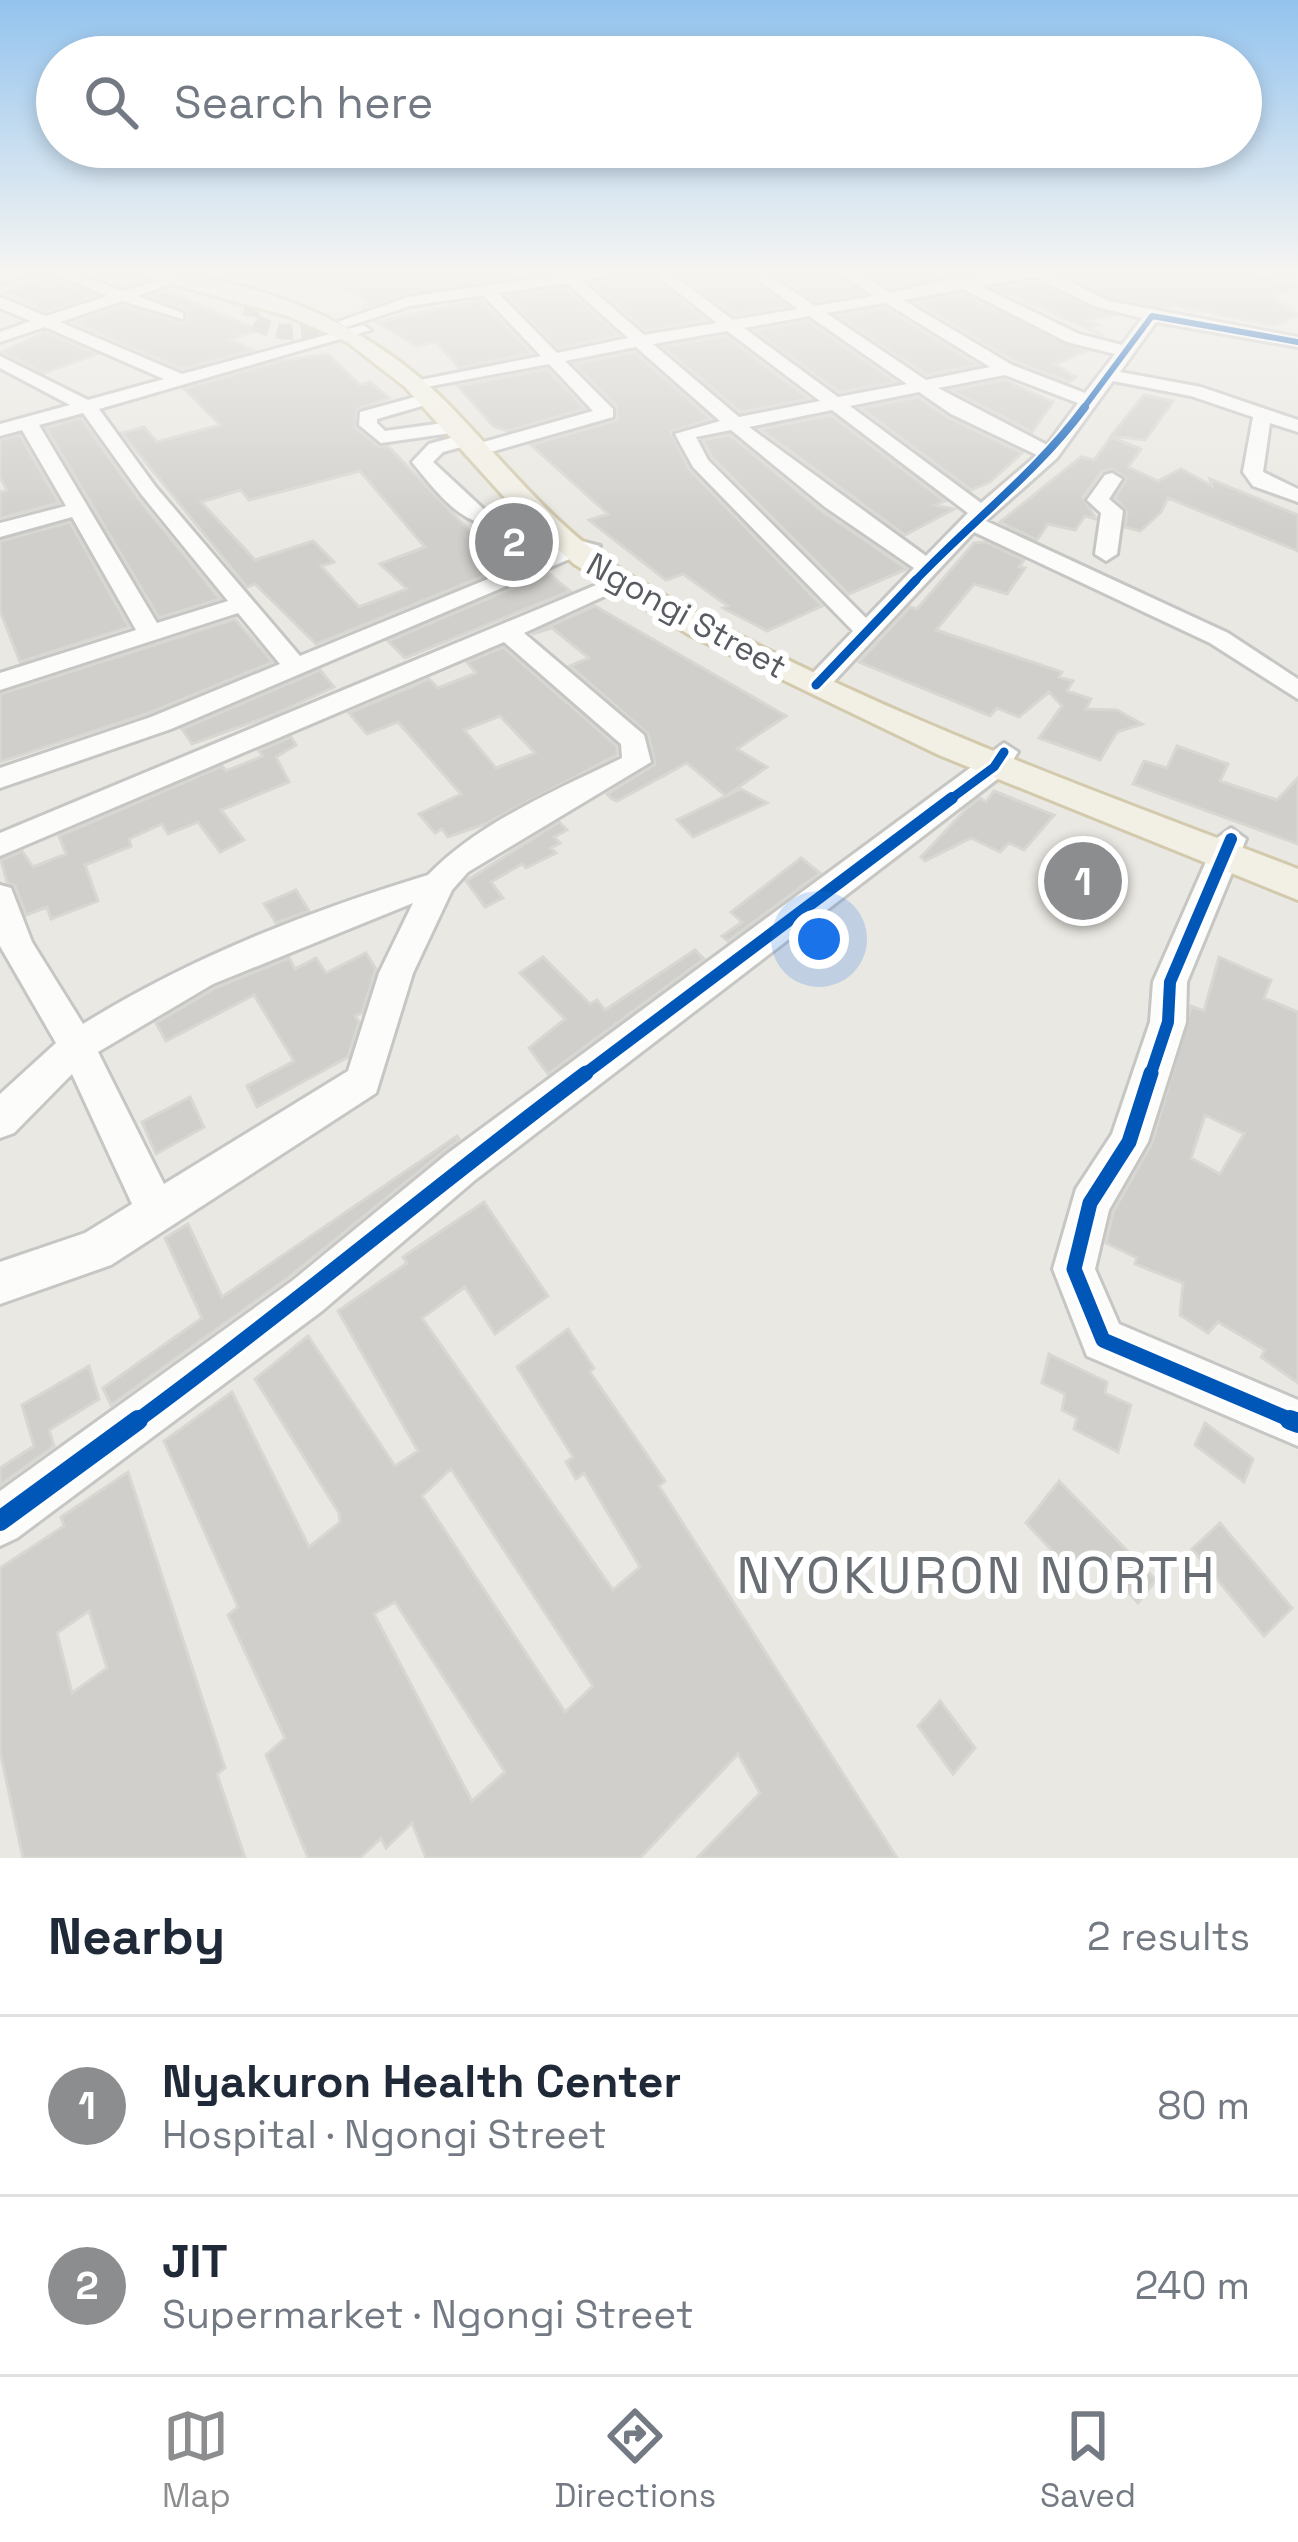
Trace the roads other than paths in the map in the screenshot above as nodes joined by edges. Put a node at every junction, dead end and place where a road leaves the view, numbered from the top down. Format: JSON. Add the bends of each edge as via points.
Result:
{"nodes":[{"id":1,"x":128,"y":358,"type":"edge"},
{"id":2,"x":262,"y":358,"type":"edge"},
{"id":3,"x":387,"y":358,"type":"edge"},
{"id":4,"x":556,"y":358,"type":"joint"},
{"id":5,"x":658,"y":358,"type":"edge"},
{"id":6,"x":769,"y":358,"type":"edge"},
{"id":7,"x":879,"y":358,"type":"edge"},
{"id":8,"x":988,"y":358,"type":"edge"},
{"id":9,"x":1121,"y":358,"type":"edge"},
{"id":10,"x":0,"y":361,"type":"edge"},
{"id":11,"x":1006,"y":369,"type":"junction"},
{"id":12,"x":1110,"y":375,"type":"junction"},
{"id":13,"x":185,"y":382,"type":"junction"},
{"id":14,"x":923,"y":387,"type":"junction"},
{"id":15,"x":426,"y":389,"type":"junction"},
{"id":16,"x":1091,"y":402,"type":"junction"},
{"id":17,"x":834,"y":404,"type":"junction"},
{"id":18,"x":88,"y":407,"type":"junction"},
{"id":19,"x":1262,"y":416,"type":"junction"},
{"id":20,"x":28,"y":423,"type":"junction"},
{"id":21,"x":734,"y":426,"type":"junction"},
{"id":22,"x":1298,"y":426,"type":"edge"},
{"id":23,"x":0,"y":430,"type":"edge"},
{"id":24,"x":470,"y":441,"type":"junction"},
{"id":25,"x":1050,"y":454,"type":"junction"},
{"id":26,"x":1112,"y":479,"type":"dead end"},
{"id":27,"x":1298,"y":496,"type":"edge"},
{"id":28,"x":78,"y":509,"type":"junction"},
{"id":29,"x":537,"y":517,"type":"junction"},
{"id":30,"x":976,"y":518,"type":"junction"},
{"id":31,"x":0,"y":530,"type":"edge"},
{"id":32,"x":581,"y":549,"type":"junction"},
{"id":33,"x":1106,"y":554,"type":"dead end"},
{"id":34,"x":932,"y":569,"type":"junction"},
{"id":35,"x":621,"y":583,"type":"junction"},
{"id":36,"x":245,"y":603,"type":"junction"},
{"id":37,"x":506,"y":632,"type":"junction"},
{"id":38,"x":870,"y":632,"type":"junction"},
{"id":39,"x":151,"y":634,"type":"junction"},
{"id":40,"x":0,"y":651,"type":"edge"},
{"id":41,"x":297,"y":668,"type":"junction"},
{"id":42,"x":6,"y":680,"type":"edge"},
{"id":43,"x":822,"y":680,"type":"junction"},
{"id":44,"x":1298,"y":691,"type":"edge"},
{"id":45,"x":161,"y":723,"type":"junction"},
{"id":46,"x":191,"y":760,"type":"junction"},
{"id":47,"x":999,"y":760,"type":"junction"},
{"id":48,"x":0,"y":778,"type":"edge"},
{"id":49,"x":3,"y":838,"type":"edge"},
{"id":50,"x":1228,"y":848,"type":"junction"},
{"id":51,"x":1298,"y":866,"type":"edge"},
{"id":52,"x":439,"y":883,"type":"junction"},
{"id":53,"x":1298,"y":885,"type":"edge"},
{"id":54,"x":0,"y":897,"type":"edge"},
{"id":55,"x":76,"y":1044,"type":"junction"},
{"id":56,"x":0,"y":1120,"type":"edge"},
{"id":57,"x":157,"y":1212,"type":"junction"},
{"id":58,"x":0,"y":1283,"type":"edge"},
{"id":59,"x":1298,"y":1423,"type":"edge"},
{"id":60,"x":0,"y":1521,"type":"edge"}],
"edges":[{"from":1,"to":13,"type":"street"},
{"from":2,"to":13,"type":"street"},
{"from":3,"to":15,"type":"main road","name":"Ngongi Street"},
{"from":4,"to":15,"type":"street"},
{"from":4,"to":24,"type":"street","via":[[606,413]]},
{"from":5,"to":21,"type":"street"},
{"from":6,"to":17,"type":"street"},
{"from":7,"to":14,"type":"street"},
{"from":8,"to":11,"type":"street"},
{"from":9,"to":12,"type":"street"},
{"from":10,"to":18,"type":"street"},
{"from":11,"to":14,"type":"street"},
{"from":11,"to":16,"type":"street"},
{"from":12,"to":16,"type":"street"},
{"from":12,"to":19,"type":"street","via":[[1196,391]]},
{"from":13,"to":18,"type":"street"},
{"from":14,"to":17,"type":"street"},
{"from":14,"to":25,"type":"street"},
{"from":15,"to":24,"type":"main road","name":"Ngongi Street"},
{"from":15,"to":24,"type":"street","via":[[367,416],[368,425],[381,437]]},
{"from":16,"to":25,"type":"street"},
{"from":17,"to":21,"type":"street"},
{"from":17,"to":30,"type":"street"},
{"from":18,"to":20,"type":"street"},
{"from":18,"to":36,"type":"street"},
{"from":19,"to":22,"type":"street"},
{"from":19,"to":27,"type":"street","via":[[1253,472]]},
{"from":20,"to":23,"type":"street"},
{"from":20,"to":28,"type":"street"},
{"from":21,"to":34,"type":"street","via":[[848,518]]},
{"from":21,"to":38,"type":"street","via":[[685,434],[709,474],[809,582]]},
{"from":24,"to":29,"type":"main road","name":"Ngongi Street"},
{"from":24,"to":29,"type":"street","via":[[436,448],[422,462],[483,524]]},
{"from":24,"to":32,"type":"main road","name":"Ngongi Street"},
{"from":25,"to":30,"type":"street"},
{"from":26,"to":33,"type":"street","via":[[1098,500],[1112,511]]},
{"from":28,"to":31,"type":"street"},
{"from":28,"to":39,"type":"street"},
{"from":29,"to":32,"type":"main road","name":"Ngongi Street"},
{"from":30,"to":34,"type":"street"},
{"from":30,"to":44,"type":"street","via":[[1219,638]]},
{"from":32,"to":35,"type":"main road","name":"Ngongi Street"},
{"from":32,"to":41,"type":"street"},
{"from":32,"to":43,"type":"main road","name":"Ngongi Street"},
{"from":34,"to":38,"type":"street"},
{"from":35,"to":37,"type":"street"},
{"from":35,"to":43,"type":"main road","name":"Ngongi Street"},
{"from":36,"to":39,"type":"street"},
{"from":36,"to":41,"type":"street"},
{"from":37,"to":46,"type":"street"},
{"from":37,"to":52,"type":"street","via":[[594,704],[639,755],[457,864]]},
{"from":38,"to":43,"type":"street"},
{"from":39,"to":42,"type":"street"},
{"from":40,"to":42,"type":"street"},
{"from":41,"to":45,"type":"street"},
{"from":43,"to":47,"type":"main road","name":"Ngongi Street"},
{"from":45,"to":46,"type":"street"},
{"from":45,"to":48,"type":"street"},
{"from":46,"to":49,"type":"street"},
{"from":47,"to":50,"type":"main road","name":"Ngongi Street"},
{"from":47,"to":60,"type":"street","via":[[461,1167],[308,1296]]},
{"from":50,"to":51,"type":"main road","name":"Ngongi Street"},
{"from":50,"to":53,"type":"main road","name":"Ngongi Street"},
{"from":50,"to":59,"type":"street","via":[[1170,982],[1168,1022],[1130,1142],[1090,1203],[1074,1269],[1103,1340]]},
{"from":52,"to":55,"type":"street","via":[[264,945]]},
{"from":52,"to":57,"type":"street","via":[[396,973],[363,1082]]},
{"from":54,"to":55,"type":"street","via":[[16,945]]},
{"from":55,"to":56,"type":"street"},
{"from":55,"to":57,"type":"street"},
{"from":57,"to":58,"type":"street","via":[[96,1250]]}]}
